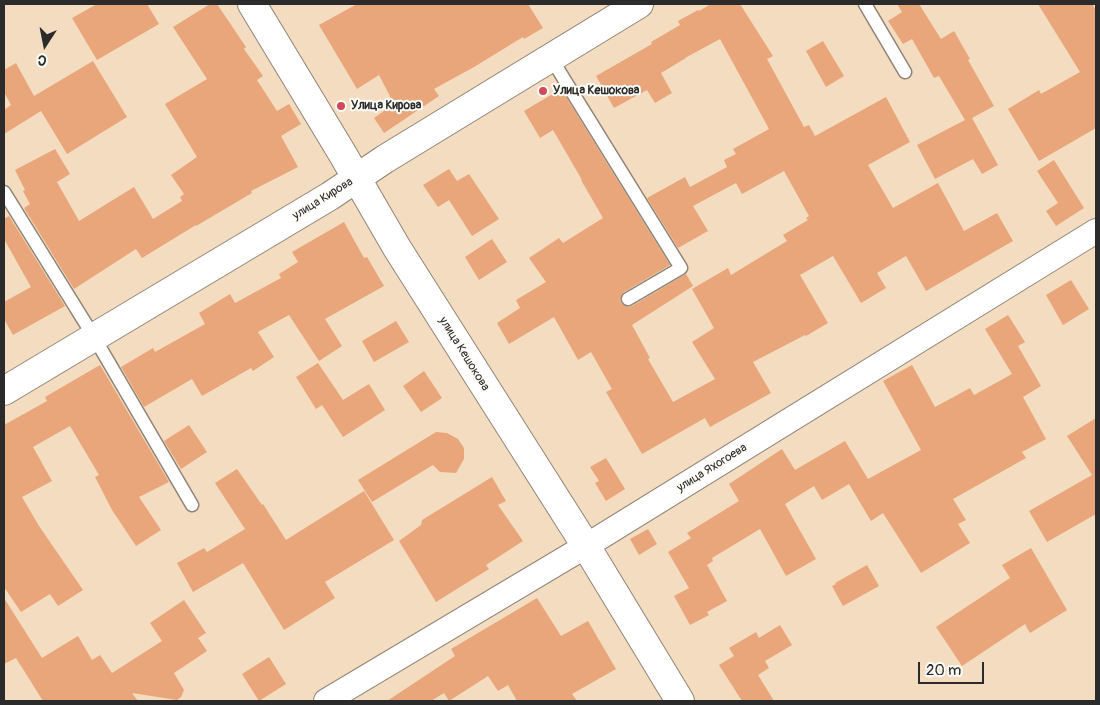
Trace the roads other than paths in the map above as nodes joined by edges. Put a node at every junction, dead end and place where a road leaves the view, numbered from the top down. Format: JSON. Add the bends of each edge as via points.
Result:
{"nodes":[{"id":1,"x":252,"y":4,"type":"edge"},
{"id":2,"x":639,"y":4,"type":"edge"},
{"id":3,"x":866,"y":4,"type":"edge"},
{"id":4,"x":551,"y":58,"type":"junction"},
{"id":5,"x":905,"y":72,"type":"dead end"},
{"id":6,"x":356,"y":178,"type":"junction"},
{"id":7,"x":4,"y":192,"type":"edge"},
{"id":8,"x":1096,"y":231,"type":"edge"},
{"id":9,"x":628,"y":299,"type":"dead end"},
{"id":10,"x":94,"y":337,"type":"junction"},
{"id":11,"x":4,"y":391,"type":"edge"},
{"id":12,"x":192,"y":505,"type":"dead end"},
{"id":13,"x":586,"y":546,"type":"junction"},
{"id":14,"x":326,"y":701,"type":"edge"},
{"id":15,"x":680,"y":701,"type":"edge"}],
"edges":[{"from":1,"to":6,"type":"street","name":"улица Кешокова"},
{"from":2,"to":4,"type":"street","name":"улица Кирова"},
{"from":3,"to":5,"type":"lane"},
{"from":4,"to":6,"type":"street","name":"улица Кирова"},
{"from":4,"to":9,"type":"lane","via":[[681,268]]},
{"from":6,"to":10,"type":"street","name":"улица Кирова"},
{"from":6,"to":13,"type":"street","name":"улица Кешокова"},
{"from":7,"to":10,"type":"lane"},
{"from":8,"to":13,"type":"street","name":"улица Яхогоева"},
{"from":10,"to":11,"type":"street","name":"улица Кирова"},
{"from":10,"to":12,"type":"lane"},
{"from":13,"to":14,"type":"street","name":"улица Яхогоева"},
{"from":13,"to":15,"type":"street","name":"улица Кешокова"}]}
